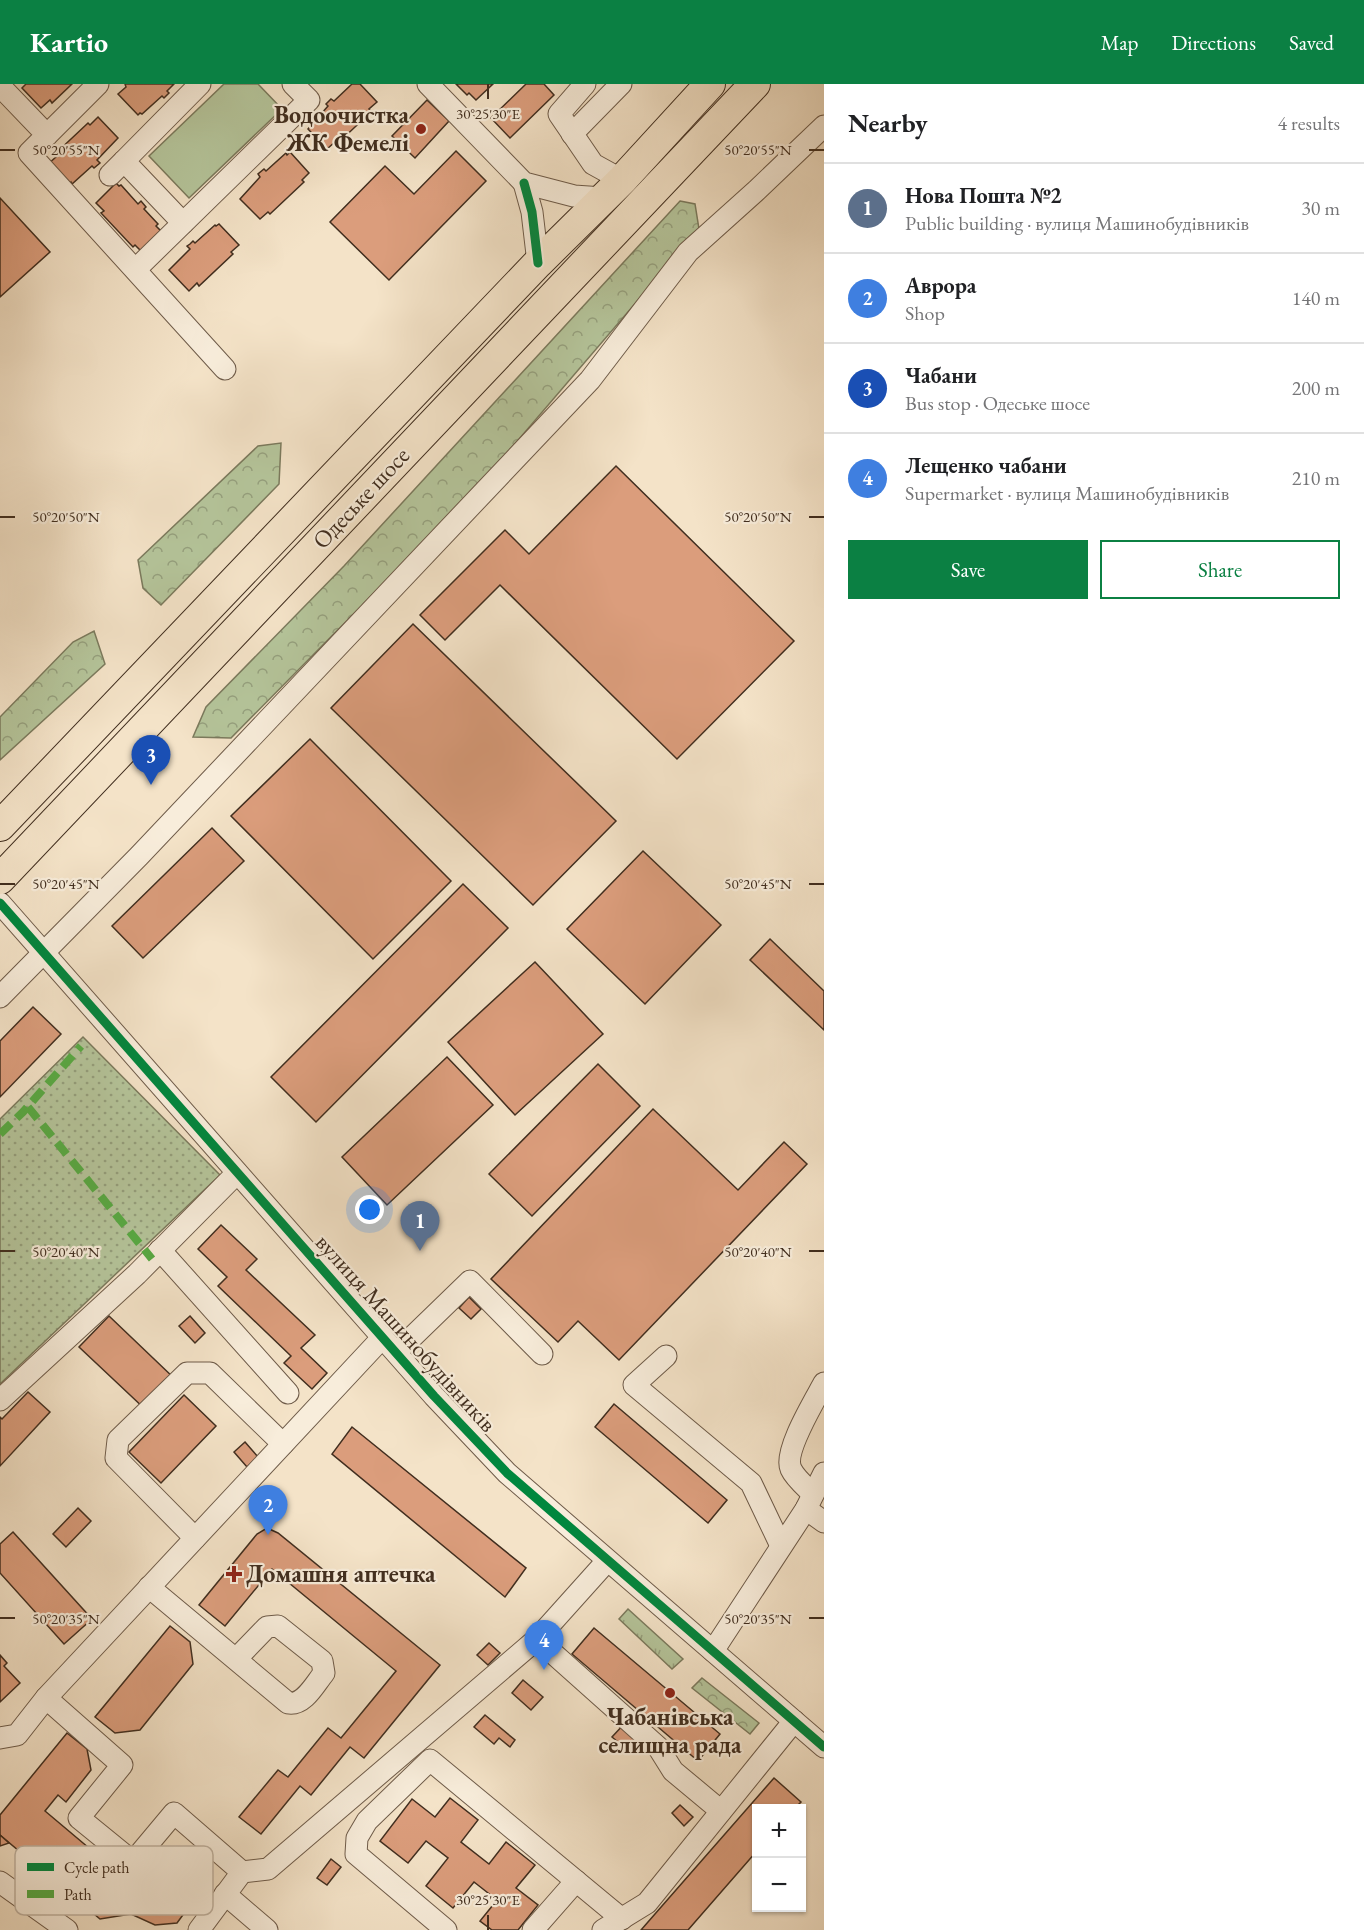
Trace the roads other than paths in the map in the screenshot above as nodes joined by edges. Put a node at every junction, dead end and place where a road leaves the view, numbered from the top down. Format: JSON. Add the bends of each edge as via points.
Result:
{"nodes":[{"id":1,"x":98,"y":84,"type":"edge"},
{"id":2,"x":200,"y":84,"type":"edge"},
{"id":3,"x":293,"y":84,"type":"edge"},
{"id":4,"x":428,"y":84,"type":"edge"},
{"id":5,"x":585,"y":84,"type":"edge"},
{"id":6,"x":621,"y":84,"type":"edge"},
{"id":7,"x":755,"y":84,"type":"edge"},
{"id":8,"x":0,"y":85,"type":"edge"},
{"id":9,"x":704,"y":90,"type":"edge"},
{"id":10,"x":824,"y":126,"type":"edge"},
{"id":11,"x":572,"y":134,"type":"junction"},
{"id":12,"x":47,"y":135,"type":"junction"},
{"id":13,"x":524,"y":183,"type":"junction"},
{"id":14,"x":613,"y":189,"type":"junction"},
{"id":15,"x":183,"y":223,"type":"junction"},
{"id":16,"x":538,"y":263,"type":"junction"},
{"id":17,"x":136,"y":269,"type":"junction"},
{"id":18,"x":225,"y":369,"type":"dead end"},
{"id":19,"x":0,"y":826,"type":"edge"},
{"id":20,"x":0,"y":879,"type":"edge"},
{"id":21,"x":0,"y":903,"type":"edge"},
{"id":22,"x":44,"y":953,"type":"junction"},
{"id":23,"x":0,"y":997,"type":"edge"},
{"id":24,"x":237,"y":1173,"type":"junction"},
{"id":25,"x":160,"y":1250,"type":"junction"},
{"id":26,"x":382,"y":1338,"type":"junction"},
{"id":27,"x":405,"y":1344,"type":"dead end"},
{"id":28,"x":542,"y":1354,"type":"dead end"},
{"id":29,"x":666,"y":1356,"type":"dead end"},
{"id":30,"x":824,"y":1383,"type":"edge"},
{"id":31,"x":288,"y":1393,"type":"dead end"},
{"id":32,"x":0,"y":1400,"type":"edge"},
{"id":33,"x":283,"y":1444,"type":"junction"},
{"id":34,"x":824,"y":1473,"type":"edge"},
{"id":35,"x":809,"y":1501,"type":"junction"},
{"id":36,"x":824,"y":1522,"type":"edge"},
{"id":37,"x":195,"y":1538,"type":"junction"},
{"id":38,"x":781,"y":1546,"type":"junction"},
{"id":39,"x":608,"y":1562,"type":"junction"},
{"id":40,"x":149,"y":1587,"type":"junction"},
{"id":41,"x":537,"y":1640,"type":"junction"},
{"id":42,"x":713,"y":1651,"type":"junction"},
{"id":43,"x":236,"y":1659,"type":"dead end"},
{"id":44,"x":46,"y":1698,"type":"junction"},
{"id":45,"x":794,"y":1721,"type":"junction"},
{"id":46,"x":0,"y":1738,"type":"edge"},
{"id":47,"x":824,"y":1747,"type":"edge"},
{"id":48,"x":721,"y":1811,"type":"junction"},
{"id":49,"x":113,"y":1846,"type":"edge"},
{"id":50,"x":146,"y":1846,"type":"edge"},
{"id":51,"x":212,"y":1846,"type":"edge"},
{"id":52,"x":213,"y":1847,"type":"edge"},
{"id":53,"x":242,"y":1872,"type":"junction"},
{"id":54,"x":576,"y":1881,"type":"junction"},
{"id":55,"x":0,"y":1882,"type":"edge"},
{"id":56,"x":15,"y":1893,"type":"edge"},
{"id":57,"x":225,"y":1894,"type":"junction"},
{"id":58,"x":213,"y":1911,"type":"edge"},
{"id":59,"x":46,"y":1915,"type":"edge"},
{"id":60,"x":210,"y":1915,"type":"edge"},
{"id":61,"x":622,"y":1919,"type":"junction"},
{"id":62,"x":67,"y":1930,"type":"edge"},
{"id":63,"x":199,"y":1930,"type":"edge"},
{"id":64,"x":267,"y":1930,"type":"edge"},
{"id":65,"x":446,"y":1930,"type":"edge"},
{"id":66,"x":533,"y":1930,"type":"edge"},
{"id":67,"x":603,"y":1930,"type":"edge"}],
"edges":[{"from":1,"to":12,"type":"street"},
{"from":2,"to":15,"type":"street","via":[[117,168]]},
{"from":3,"to":15,"type":"street","via":[[315,94]]},
{"from":4,"to":13,"type":"street"},
{"from":5,"to":11,"type":"street","via":[[559,114]]},
{"from":6,"to":11,"type":"street"},
{"from":7,"to":20,"type":"highway","name":"Одеське шосе"},
{"from":8,"to":12,"type":"street"},
{"from":9,"to":14,"type":"highway","name":"Одеське шосе"},
{"from":10,"to":22,"type":"street","via":[[688,252],[590,380]]},
{"from":11,"to":14,"type":"street"},
{"from":12,"to":17,"type":"street","via":[[29,153]]},
{"from":13,"to":14,"type":"street","via":[[552,192]]},
{"from":13,"to":16,"type":"street"},
{"from":14,"to":16,"type":"highway","name":"Одеське шосе"},
{"from":15,"to":17,"type":"street"},
{"from":16,"to":19,"type":"highway","name":"Одеське шосе"},
{"from":17,"to":18,"type":"street"},
{"from":21,"to":22,"type":"street","name":"вулиця Машинобудівників"},
{"from":22,"to":23,"type":"street"},
{"from":22,"to":24,"type":"street","name":"вулиця Машинобудівників"},
{"from":24,"to":25,"type":"street"},
{"from":24,"to":26,"type":"street","name":"вулиця Машинобудівників"},
{"from":25,"to":31,"type":"street"},
{"from":25,"to":32,"type":"street"},
{"from":26,"to":33,"type":"street"},
{"from":26,"to":39,"type":"street","name":"вулиця Машинобудівників","via":[[507,1473]]},
{"from":27,"to":28,"type":"street","via":[[470,1281]]},
{"from":29,"to":38,"type":"street","via":[[634,1385],[751,1483]]},
{"from":30,"to":35,"type":"street","via":[[791,1449],[791,1470]]},
{"from":33,"to":37,"type":"street"},
{"from":33,"to":37,"type":"street","via":[[210,1373],[188,1373],[118,1440],[116,1458]]},
{"from":34,"to":35,"type":"street"},
{"from":35,"to":36,"type":"street"},
{"from":35,"to":38,"type":"street"},
{"from":37,"to":40,"type":"street"},
{"from":38,"to":42,"type":"street"},
{"from":39,"to":41,"type":"street"},
{"from":39,"to":42,"type":"street","name":"вулиця Машинобудівників"},
{"from":40,"to":43,"type":"street"},
{"from":40,"to":44,"type":"street"},
{"from":41,"to":48,"type":"street","via":[[658,1747],[673,1771]]},
{"from":41,"to":53,"type":"street","via":[[268,1869]]},
{"from":42,"to":45,"type":"street","name":"вулиця Машинобудівників"},
{"from":44,"to":46,"type":"street","via":[[17,1735]]},
{"from":44,"to":49,"type":"street","via":[[122,1765],[79,1818]]},
{"from":45,"to":47,"type":"street","name":"вулиця Машинобудівників"},
{"from":45,"to":48,"type":"street"},
{"from":48,"to":61,"type":"street","via":[[647,1903]]},
{"from":50,"to":51,"type":"street","via":[[174,1813]]},
{"from":52,"to":53,"type":"street"},
{"from":53,"to":57,"type":"street"},
{"from":54,"to":61,"type":"street"},
{"from":54,"to":65,"type":"street","via":[[430,1760],[367,1821],[357,1838],[356,1854]]},
{"from":54,"to":66,"type":"street"},
{"from":55,"to":56,"type":"street"},
{"from":57,"to":58,"type":"street"},
{"from":57,"to":64,"type":"street"},
{"from":59,"to":62,"type":"street"},
{"from":60,"to":63,"type":"street"},
{"from":61,"to":67,"type":"street"}]}
